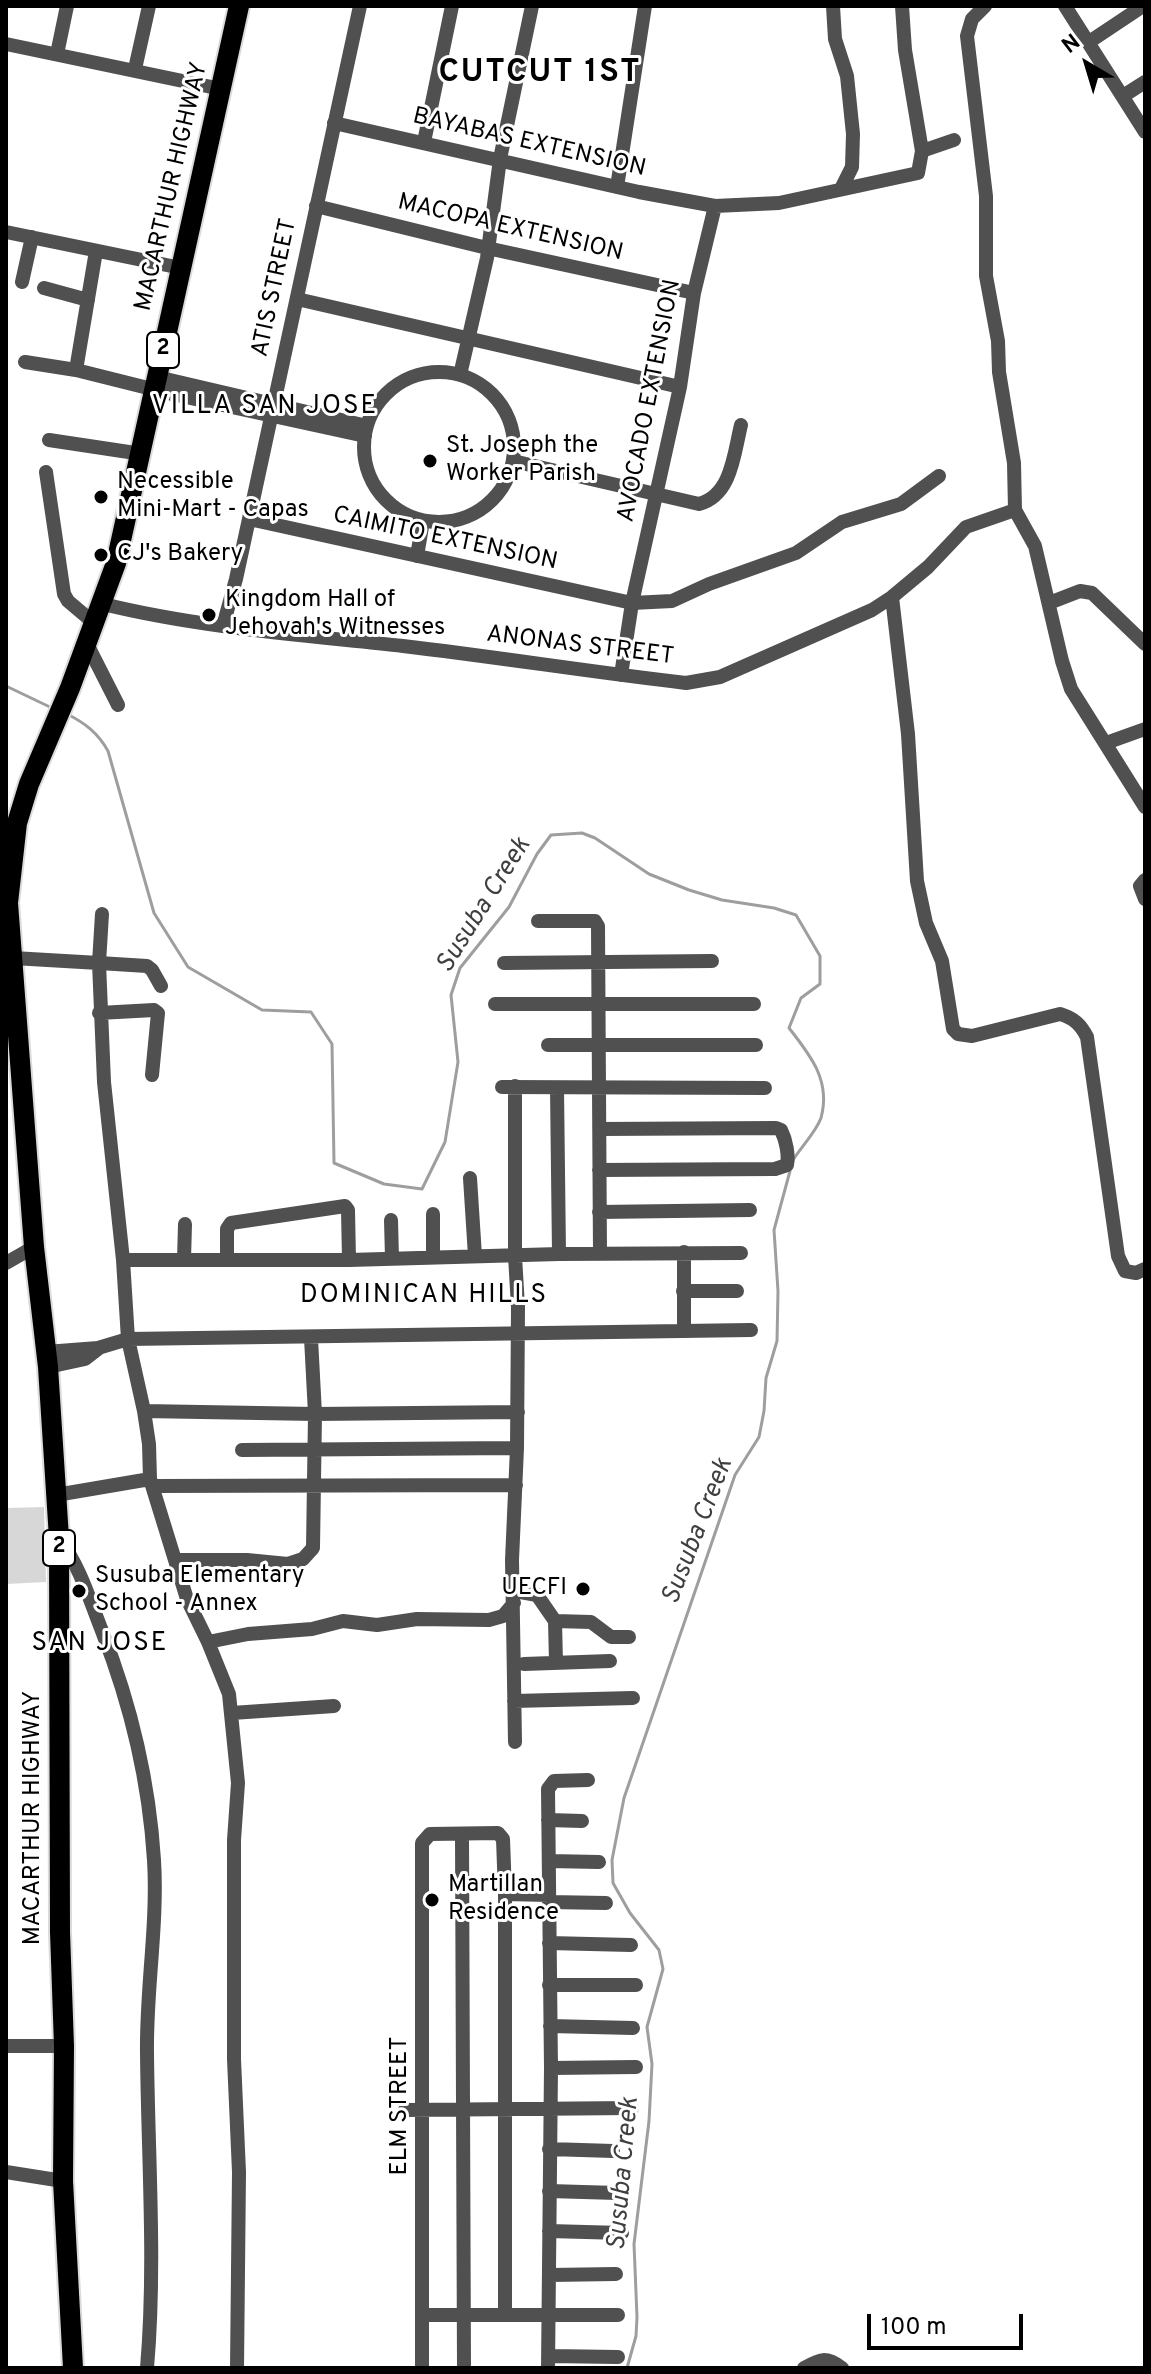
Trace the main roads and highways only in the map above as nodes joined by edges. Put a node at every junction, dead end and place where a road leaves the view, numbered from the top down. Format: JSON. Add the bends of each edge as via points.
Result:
{"nodes":[{"id":1,"x":239,"y":6,"type":"edge"},
{"id":2,"x":11,"y":828,"type":"edge"},
{"id":3,"x":7,"y":903,"type":"edge"},
{"id":4,"x":73,"y":2368,"type":"edge"}],
"edges":[{"from":1,"to":2,"type":"highway","name":"MACARTHUR HIGHWAY","number":"2","via":[[116,563]]},
{"from":2,"to":3,"type":"highway","name":"MACARTHUR HIGHWAY","number":"2"},
{"from":3,"to":4,"type":"highway","name":"MACARTHUR HIGHWAY","number":"2","via":[[59,1538],[63,2181]]}]}
